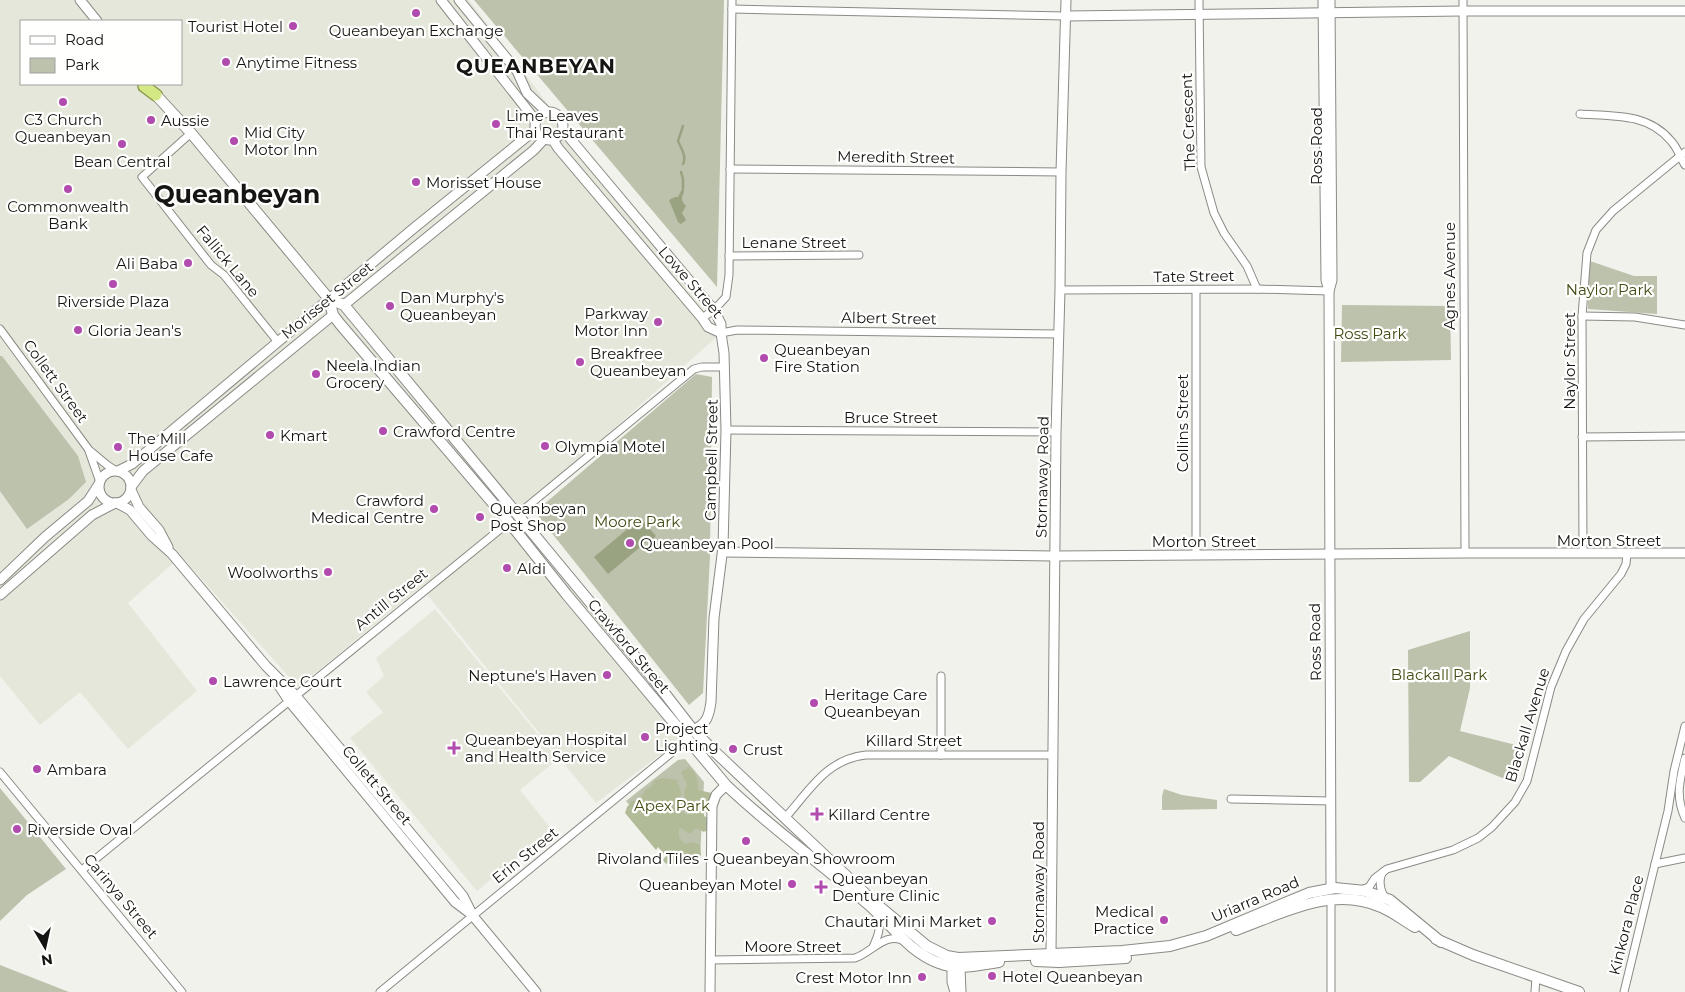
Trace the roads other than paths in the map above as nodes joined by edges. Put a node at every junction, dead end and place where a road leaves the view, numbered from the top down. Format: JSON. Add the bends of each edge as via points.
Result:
{"nodes":[{"id":1,"x":80,"y":0,"type":"edge"},
{"id":2,"x":441,"y":0,"type":"edge"},
{"id":3,"x":459,"y":0,"type":"edge"},
{"id":4,"x":732,"y":0,"type":"edge"},
{"id":5,"x":1066,"y":0,"type":"edge"},
{"id":6,"x":1199,"y":0,"type":"edge"},
{"id":7,"x":1323,"y":0,"type":"edge"},
{"id":8,"x":1330,"y":0,"type":"edge"},
{"id":9,"x":1463,"y":0,"type":"edge"},
{"id":10,"x":732,"y":9,"type":"junction"},
{"id":11,"x":1462,"y":11,"type":"junction"},
{"id":12,"x":1685,"y":11,"type":"edge"},
{"id":13,"x":1327,"y":12,"type":"junction"},
{"id":14,"x":1199,"y":14,"type":"junction"},
{"id":15,"x":1066,"y":16,"type":"junction"},
{"id":16,"x":96,"y":20,"type":"edge"},
{"id":17,"x":149,"y":86,"type":"edge"},
{"id":18,"x":547,"y":112,"type":"junction"},
{"id":19,"x":1580,"y":114,"type":"dead end"},
{"id":20,"x":536,"y":126,"type":"junction"},
{"id":21,"x":563,"y":130,"type":"junction"},
{"id":22,"x":191,"y":133,"type":"junction"},
{"id":23,"x":549,"y":139,"type":"junction"},
{"id":24,"x":1682,"y":154,"type":"edge"},
{"id":25,"x":1685,"y":165,"type":"edge"},
{"id":26,"x":730,"y":169,"type":"junction"},
{"id":27,"x":1061,"y":172,"type":"junction"},
{"id":28,"x":859,"y":255,"type":"dead end"},
{"id":29,"x":729,"y":256,"type":"junction"},
{"id":30,"x":1257,"y":289,"type":"junction"},
{"id":31,"x":1060,"y":290,"type":"junction"},
{"id":32,"x":1196,"y":291,"type":"junction"},
{"id":33,"x":1329,"y":291,"type":"junction"},
{"id":34,"x":329,"y":298,"type":"junction"},
{"id":35,"x":344,"y":305,"type":"junction"},
{"id":36,"x":714,"y":310,"type":"junction"},
{"id":37,"x":333,"y":315,"type":"junction"},
{"id":38,"x":1582,"y":316,"type":"junction"},
{"id":39,"x":702,"y":318,"type":"junction"},
{"id":40,"x":1685,"y":325,"type":"edge"},
{"id":41,"x":0,"y":329,"type":"edge"},
{"id":42,"x":721,"y":333,"type":"junction"},
{"id":43,"x":1058,"y":334,"type":"junction"},
{"id":44,"x":278,"y":342,"type":"junction"},
{"id":45,"x":725,"y":367,"type":"junction"},
{"id":46,"x":726,"y":430,"type":"junction"},
{"id":47,"x":1056,"y":432,"type":"junction"},
{"id":48,"x":1685,"y":436,"type":"edge"},
{"id":49,"x":1582,"y":437,"type":"junction"},
{"id":50,"x":89,"y":450,"type":"junction"},
{"id":51,"x":117,"y":471,"type":"junction"},
{"id":52,"x":100,"y":483,"type":"junction"},
{"id":53,"x":131,"y":489,"type":"junction"},
{"id":54,"x":116,"y":503,"type":"junction"},
{"id":55,"x":517,"y":514,"type":"junction"},
{"id":56,"x":508,"y":522,"type":"junction"},
{"id":57,"x":723,"y":552,"type":"junction"},
{"id":58,"x":1465,"y":553,"type":"junction"},
{"id":59,"x":1627,"y":553,"type":"junction"},
{"id":60,"x":1685,"y":553,"type":"edge"},
{"id":61,"x":172,"y":554,"type":"junction"},
{"id":62,"x":1196,"y":554,"type":"junction"},
{"id":63,"x":1329,"y":554,"type":"junction"},
{"id":64,"x":1583,"y":554,"type":"junction"},
{"id":65,"x":1054,"y":556,"type":"junction"},
{"id":66,"x":19,"y":562,"type":"junction"},
{"id":67,"x":0,"y":580,"type":"edge"},
{"id":68,"x":11,"y":586,"type":"junction"},
{"id":69,"x":0,"y":595,"type":"edge"},
{"id":70,"x":941,"y":676,"type":"dead end"},
{"id":71,"x":293,"y":698,"type":"junction"},
{"id":72,"x":1685,"y":726,"type":"edge"},
{"id":73,"x":694,"y":730,"type":"junction"},
{"id":74,"x":688,"y":740,"type":"junction"},
{"id":75,"x":941,"y":755,"type":"junction"},
{"id":76,"x":1053,"y":755,"type":"junction"},
{"id":77,"x":1685,"y":758,"type":"edge"},
{"id":78,"x":0,"y":772,"type":"edge"},
{"id":79,"x":726,"y":786,"type":"junction"},
{"id":80,"x":1679,"y":796,"type":"junction"},
{"id":81,"x":1230,"y":799,"type":"dead end"},
{"id":82,"x":1331,"y":801,"type":"junction"},
{"id":83,"x":1668,"y":812,"type":"junction"},
{"id":84,"x":785,"y":818,"type":"junction"},
{"id":85,"x":1685,"y":818,"type":"edge"},
{"id":86,"x":776,"y":829,"type":"junction"},
{"id":87,"x":1684,"y":858,"type":"edge"},
{"id":88,"x":1655,"y":864,"type":"junction"},
{"id":89,"x":82,"y":870,"type":"junction"},
{"id":90,"x":1383,"y":871,"type":"junction"},
{"id":91,"x":1331,"y":888,"type":"junction"},
{"id":92,"x":1359,"y":890,"type":"junction"},
{"id":93,"x":1331,"y":899,"type":"junction"},
{"id":94,"x":1388,"y":899,"type":"junction"},
{"id":95,"x":870,"y":906,"type":"junction"},
{"id":96,"x":473,"y":916,"type":"junction"},
{"id":97,"x":1441,"y":942,"type":"junction"},
{"id":98,"x":906,"y":943,"type":"junction"},
{"id":99,"x":873,"y":948,"type":"junction"},
{"id":100,"x":1057,"y":954,"type":"junction"},
{"id":101,"x":711,"y":960,"type":"junction"},
{"id":102,"x":956,"y":964,"type":"junction"},
{"id":103,"x":1536,"y":977,"type":"junction"},
{"id":104,"x":182,"y":992,"type":"edge"},
{"id":105,"x":380,"y":992,"type":"edge"},
{"id":106,"x":536,"y":992,"type":"edge"},
{"id":107,"x":710,"y":992,"type":"edge"},
{"id":108,"x":955,"y":992,"type":"edge"},
{"id":109,"x":961,"y":992,"type":"edge"},
{"id":110,"x":1331,"y":992,"type":"edge"},
{"id":111,"x":1536,"y":992,"type":"edge"},
{"id":112,"x":1579,"y":992,"type":"edge"},
{"id":113,"x":1624,"y":992,"type":"edge"}],
"edges":[{"from":1,"to":16,"type":"street"},
{"from":2,"to":20,"type":"street"},
{"from":3,"to":18,"type":"street","via":[[517,71],[527,92]]},
{"from":4,"to":10,"type":"street"},
{"from":5,"to":15,"type":"street","name":"Stornaway Road"},
{"from":6,"to":14,"type":"street","name":"The Crescent"},
{"from":7,"to":13,"type":"street","name":"Ross Road"},
{"from":8,"to":13,"type":"street","name":"Ross Road"},
{"from":9,"to":11,"type":"street","name":"Agnes Avenue"},
{"from":10,"to":15,"type":"street"},
{"from":10,"to":26,"type":"street"},
{"from":11,"to":12,"type":"street"},
{"from":11,"to":13,"type":"street"},
{"from":11,"to":58,"type":"street","name":"Agnes Avenue"},
{"from":13,"to":14,"type":"street"},
{"from":13,"to":33,"type":"street","name":"Ross Road","via":[[1332,280]]},
{"from":14,"to":15,"type":"street"},
{"from":14,"to":30,"type":"street","name":"The Crescent","via":[[1201,166],[1214,213],[1247,266]]},
{"from":15,"to":27,"type":"street","name":"Stornaway Road"},
{"from":17,"to":22,"type":"main road","name":"Crawford Street"},
{"from":18,"to":20,"type":"street","via":[[540,115]]},
{"from":18,"to":21,"type":"street","via":[[560,117]]},
{"from":19,"to":24,"type":"street","via":[[1631,117],[1652,124]]},
{"from":20,"to":23,"type":"street","via":[[539,136]]},
{"from":20,"to":34,"type":"street","name":"Morisset Street"},
{"from":21,"to":23,"type":"street","via":[[560,135]]},
{"from":21,"to":36,"type":"street","name":"Lowe Street"},
{"from":22,"to":34,"type":"main road","name":"Crawford Street"},
{"from":22,"to":44,"type":"street","name":"Fallick Lane","via":[[142,177],[211,265],[224,276]]},
{"from":23,"to":35,"type":"street","name":"Morisset Street"},
{"from":23,"to":39,"type":"street","name":"Lowe Street"},
{"from":24,"to":25,"type":"street"},
{"from":24,"to":38,"type":"street","name":"Naylor Street","via":[[1613,211],[1596,230],[1587,253]]},
{"from":26,"to":27,"type":"street","name":"Meredith Street"},
{"from":26,"to":29,"type":"street"},
{"from":27,"to":31,"type":"street","name":"Stornaway Road"},
{"from":28,"to":29,"type":"street","name":"Lenane Street"},
{"from":29,"to":36,"type":"street","via":[[726,297]]},
{"from":30,"to":32,"type":"street","name":"Tate Street"},
{"from":30,"to":33,"type":"street","name":"Tate Street"},
{"from":31,"to":32,"type":"street","name":"Tate Street"},
{"from":31,"to":43,"type":"street","name":"Stornaway Road"},
{"from":32,"to":62,"type":"street","name":"Collins Street"},
{"from":33,"to":63,"type":"street","name":"Ross Road"},
{"from":34,"to":35,"type":"main road","name":"Crawford Street"},
{"from":34,"to":37,"type":"main road","name":"Crawford Street"},
{"from":34,"to":44,"type":"street","name":"Morisset Street"},
{"from":35,"to":37,"type":"main road","name":"Morisset Street"},
{"from":35,"to":55,"type":"main road","name":"Crawford Street"},
{"from":36,"to":39,"type":"street"},
{"from":36,"to":42,"type":"street","name":"Lowe Street","via":[[722,324]]},
{"from":37,"to":53,"type":"street","name":"Morisset Street","via":[[143,472]]},
{"from":37,"to":56,"type":"main road","name":"Crawford Street"},
{"from":38,"to":40,"type":"street","via":[[1635,317]]},
{"from":38,"to":49,"type":"street","name":"Naylor Street"},
{"from":39,"to":42,"type":"street","name":"Lowe Street","via":[[708,327]]},
{"from":41,"to":50,"type":"street","name":"Collett Street"},
{"from":42,"to":43,"type":"street","name":"Albert Street","via":[[738,330]]},
{"from":42,"to":45,"type":"street","name":"Campbell Street"},
{"from":43,"to":47,"type":"street","name":"Stornaway Road"},
{"from":44,"to":51,"type":"street","name":"Morisset Street","via":[[132,464]]},
{"from":45,"to":46,"type":"street","name":"Campbell Street"},
{"from":45,"to":55,"type":"street","name":"Antill Street","via":[[694,369]]},
{"from":46,"to":47,"type":"street","name":"Bruce Street"},
{"from":46,"to":57,"type":"street","name":"Campbell Street"},
{"from":47,"to":65,"type":"street","name":"Stornaway Road"},
{"from":48,"to":49,"type":"street"},
{"from":49,"to":64,"type":"street","name":"Naylor Street"},
{"from":50,"to":51,"type":"street","name":"Collett Street"},
{"from":50,"to":52,"type":"street","name":"Collett Street"},
{"from":51,"to":52,"type":"street","via":[[106,474]]},
{"from":51,"to":53,"type":"street","via":[[127,476]]},
{"from":52,"to":54,"type":"street","via":[[99,490],[104,498]]},
{"from":52,"to":66,"type":"street","via":[[88,502]]},
{"from":53,"to":54,"type":"street","via":[[125,499]]},
{"from":53,"to":61,"type":"street","name":"Collett Street","via":[[138,507],[159,530]]},
{"from":54,"to":61,"type":"street","name":"Collett Street","via":[[130,510]]},
{"from":54,"to":68,"type":"street","via":[[92,515]]},
{"from":55,"to":56,"type":"main road","name":"Antill Street"},
{"from":55,"to":73,"type":"main road","name":"Crawford Street"},
{"from":56,"to":71,"type":"street","name":"Antill Street"},
{"from":56,"to":74,"type":"main road","name":"Crawford Street"},
{"from":57,"to":65,"type":"street","name":"Morton Street"},
{"from":57,"to":73,"type":"street","name":"Campbell Street","via":[[714,618],[710,711],[703,725]]},
{"from":58,"to":63,"type":"street","name":"Morton Street"},
{"from":58,"to":64,"type":"street","name":"Morton Street"},
{"from":59,"to":60,"type":"street","name":"Morton Street"},
{"from":59,"to":64,"type":"street","name":"Morton Street"},
{"from":59,"to":90,"type":"street","name":"Blackall Avenue","via":[[1621,574],[1584,619],[1566,651],[1551,687],[1527,780],[1515,802],[1492,827],[1469,843]]},
{"from":61,"to":71,"type":"street","name":"Collett Street"},
{"from":62,"to":63,"type":"street","name":"Morton Street"},
{"from":62,"to":65,"type":"street","name":"Morton Street"},
{"from":63,"to":82,"type":"street","name":"Ross Road"},
{"from":65,"to":76,"type":"street","name":"Stornaway Road"},
{"from":66,"to":67,"type":"street"},
{"from":66,"to":68,"type":"street","via":[[12,575]]},
{"from":68,"to":69,"type":"street"},
{"from":70,"to":75,"type":"street"},
{"from":71,"to":89,"type":"street","name":"Antill Street"},
{"from":71,"to":96,"type":"street","name":"Collett Street","via":[[463,896]]},
{"from":72,"to":83,"type":"street","name":"Kinkora Place"},
{"from":73,"to":74,"type":"main road"},
{"from":73,"to":84,"type":"main road","name":"Crawford Street"},
{"from":74,"to":79,"type":"main road","name":"Crawford Street"},
{"from":74,"to":96,"type":"street","name":"Erin Street"},
{"from":75,"to":76,"type":"street","name":"Killard Street"},
{"from":75,"to":84,"type":"street","name":"Killard Street","via":[[866,755],[842,760],[823,774]]},
{"from":76,"to":100,"type":"street","name":"Stornaway Road","via":[[1050,889]]},
{"from":77,"to":80,"type":"street","name":"Kinkora Place"},
{"from":78,"to":89,"type":"street","name":"Carinya Street"},
{"from":79,"to":86,"type":"main road","name":"Crawford Street"},
{"from":79,"to":101,"type":"street","via":[[716,795],[712,806]]},
{"from":80,"to":83,"type":"street","name":"Kinkora Place"},
{"from":80,"to":85,"type":"street","name":"Kinkora Place"},
{"from":81,"to":82,"type":"street"},
{"from":82,"to":91,"type":"street","name":"Ross Road"},
{"from":83,"to":88,"type":"street","name":"Kinkora Place"},
{"from":84,"to":86,"type":"main road","name":"Killard Street"},
{"from":84,"to":102,"type":"main road","name":"Crawford Street","via":[[918,940]]},
{"from":86,"to":95,"type":"main road","name":"Crawford Street"},
{"from":87,"to":88,"type":"street","name":"Kinkora Place"},
{"from":88,"to":113,"type":"street","name":"Kinkora Place"},
{"from":89,"to":104,"type":"street","name":"Carinya Street"},
{"from":90,"to":92,"type":"street","name":"Blackall Avenue","via":[[1369,887]]},
{"from":90,"to":94,"type":"street","via":[[1381,887]]},
{"from":91,"to":92,"type":"main road","name":"Uriarra Road"},
{"from":91,"to":93,"type":"main road","name":"Ross Road"},
{"from":91,"to":100,"type":"main road","name":"Uriarra Road","via":[[1309,893],[1206,936],[1178,944],[1140,950]]},
{"from":92,"to":94,"type":"main road","name":"Uriarra Road"},
{"from":93,"to":97,"type":"main road","name":"Uriarra Road","via":[[1356,899],[1379,906]]},
{"from":93,"to":100,"type":"main road","name":"Uriarra Road","via":[[1304,904],[1173,951],[1108,959]]},
{"from":93,"to":110,"type":"street","name":"Ross Road"},
{"from":94,"to":97,"type":"main road","name":"Uriarra Road"},
{"from":95,"to":98,"type":"main road","name":"Crawford Street"},
{"from":95,"to":99,"type":"street","via":[[880,925]]},
{"from":96,"to":105,"type":"street","name":"Erin Street"},
{"from":96,"to":106,"type":"street","name":"Collett Street"},
{"from":97,"to":103,"type":"main road","name":"Uriarra Road"},
{"from":98,"to":99,"type":"street","name":"Moore Street","via":[[892,938]]},
{"from":98,"to":102,"type":"main road","name":"Crawford Street","via":[[926,958],[943,965]]},
{"from":99,"to":101,"type":"street","name":"Moore Street","via":[[855,958]]},
{"from":100,"to":102,"type":"main road","name":"Uriarra Road"},
{"from":101,"to":107,"type":"street"},
{"from":102,"to":108,"type":"street","via":[[952,982]]},
{"from":102,"to":109,"type":"street"},
{"from":103,"to":111,"type":"street"},
{"from":103,"to":112,"type":"main road","name":"Uriarra Road"}]}
